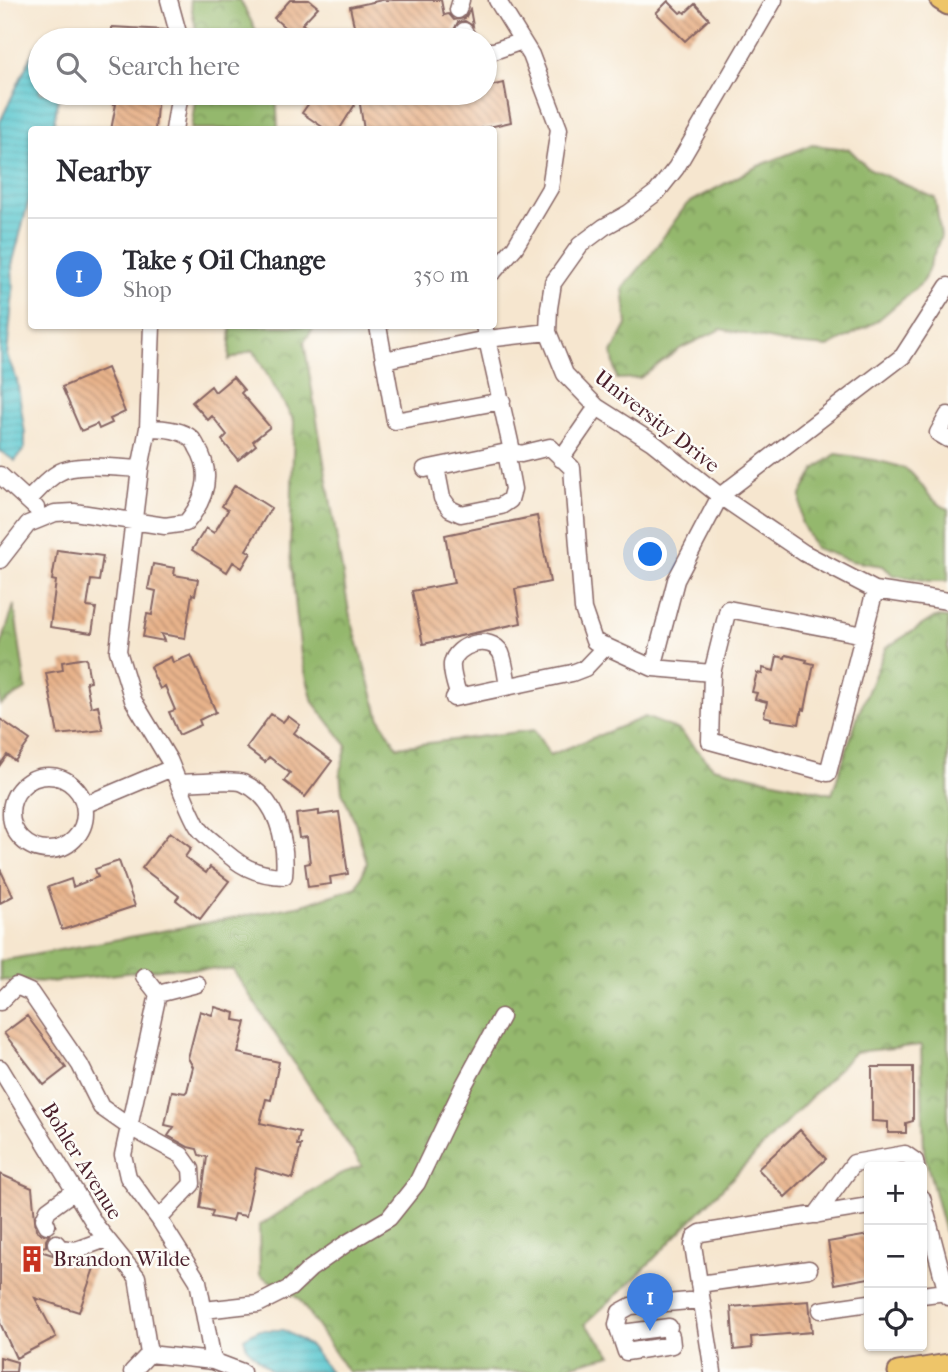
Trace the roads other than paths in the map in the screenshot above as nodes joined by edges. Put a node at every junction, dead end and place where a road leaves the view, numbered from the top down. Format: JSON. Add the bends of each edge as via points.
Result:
{"nodes":[{"id":1,"x":169,"y":0,"type":"edge"},
{"id":2,"x":497,"y":0,"type":"edge"},
{"id":3,"x":774,"y":0,"type":"edge"},
{"id":4,"x":940,"y":0,"type":"edge"},
{"id":5,"x":948,"y":5,"type":"edge"},
{"id":6,"x":177,"y":28,"type":"edge"},
{"id":7,"x":522,"y":41,"type":"junction"},
{"id":8,"x":497,"y":50,"type":"edge"},
{"id":9,"x":178,"y":105,"type":"edge"},
{"id":10,"x":175,"y":126,"type":"edge"},
{"id":11,"x":497,"y":268,"type":"edge"},
{"id":12,"x":948,"y":286,"type":"edge"},
{"id":13,"x":152,"y":329,"type":"edge"},
{"id":14,"x":378,"y":329,"type":"edge"},
{"id":15,"x":486,"y":332,"type":"edge"},
{"id":16,"x":548,"y":332,"type":"junction"},
{"id":17,"x":384,"y":360,"type":"junction"},
{"id":18,"x":502,"y":401,"type":"junction"},
{"id":19,"x":597,"y":407,"type":"junction"},
{"id":20,"x":948,"y":415,"type":"edge"},
{"id":21,"x":148,"y":428,"type":"junction"},
{"id":22,"x":948,"y":439,"type":"edge"},
{"id":23,"x":509,"y":452,"type":"junction"},
{"id":24,"x":561,"y":458,"type":"junction"},
{"id":25,"x":140,"y":470,"type":"junction"},
{"id":26,"x":0,"y":475,"type":"edge"},
{"id":27,"x":720,"y":496,"type":"junction"},
{"id":28,"x":29,"y":499,"type":"junction"},
{"id":29,"x":44,"y":518,"type":"junction"},
{"id":30,"x":135,"y":521,"type":"junction"},
{"id":31,"x":0,"y":561,"type":"edge"},
{"id":32,"x":875,"y":590,"type":"junction"},
{"id":33,"x":948,"y":601,"type":"edge"},
{"id":34,"x":864,"y":635,"type":"junction"},
{"id":35,"x":606,"y":646,"type":"junction"},
{"id":36,"x":653,"y":668,"type":"junction"},
{"id":37,"x":712,"y":673,"type":"junction"},
{"id":38,"x":508,"y":686,"type":"junction"},
{"id":39,"x":175,"y":776,"type":"junction"},
{"id":40,"x":84,"y":805,"type":"junction"},
{"id":41,"x":144,"y":976,"type":"dead end"},
{"id":42,"x":197,"y":984,"type":"dead end"},
{"id":43,"x":158,"y":994,"type":"junction"},
{"id":44,"x":0,"y":1002,"type":"edge"},
{"id":45,"x":501,"y":1017,"type":"dead end"},
{"id":46,"x":0,"y":1068,"type":"edge"},
{"id":47,"x":128,"y":1126,"type":"junction"},
{"id":48,"x":915,"y":1162,"type":"edge"},
{"id":49,"x":74,"y":1191,"type":"junction"},
{"id":50,"x":864,"y":1207,"type":"edge"},
{"id":51,"x":816,"y":1215,"type":"junction"},
{"id":52,"x":927,"y":1217,"type":"edge"},
{"id":53,"x":159,"y":1219,"type":"junction"},
{"id":54,"x":47,"y":1225,"type":"dead end"},
{"id":55,"x":106,"y":1239,"type":"junction"},
{"id":56,"x":56,"y":1243,"type":"dead end"},
{"id":57,"x":809,"y":1269,"type":"dead end"},
{"id":58,"x":699,"y":1284,"type":"junction"},
{"id":59,"x":947,"y":1294,"type":"edge"},
{"id":60,"x":927,"y":1295,"type":"edge"},
{"id":61,"x":701,"y":1300,"type":"junction"},
{"id":62,"x":665,"y":1302,"type":"junction"},
{"id":63,"x":864,"y":1304,"type":"edge"},
{"id":64,"x":204,"y":1310,"type":"junction"},
{"id":65,"x":821,"y":1310,"type":"dead end"},
{"id":66,"x":149,"y":1354,"type":"junction"},
{"id":67,"x":213,"y":1361,"type":"junction"},
{"id":68,"x":948,"y":1364,"type":"edge"},
{"id":69,"x":132,"y":1372,"type":"edge"},
{"id":70,"x":242,"y":1372,"type":"edge"},
{"id":71,"x":713,"y":1372,"type":"edge"},
{"id":72,"x":900,"y":1372,"type":"edge"}],
"edges":[{"from":1,"to":6,"type":"street"},
{"from":2,"to":7,"type":"street"},
{"from":3,"to":16,"type":"street","name":"University Drive","via":[[657,192],[580,244],[553,284]]},
{"from":4,"to":5,"type":"main road"},
{"from":7,"to":8,"type":"street"},
{"from":7,"to":11,"type":"street","via":[[559,129],[550,188],[515,247]]},
{"from":9,"to":10,"type":"street"},
{"from":12,"to":27,"type":"street","via":[[903,356]]},
{"from":13,"to":21,"type":"street"},
{"from":14,"to":17,"type":"street"},
{"from":15,"to":16,"type":"street"},
{"from":15,"to":17,"type":"street"},
{"from":15,"to":18,"type":"street"},
{"from":16,"to":19,"type":"street","name":"University Drive","via":[[565,373]]},
{"from":17,"to":18,"type":"street","via":[[395,421]]},
{"from":18,"to":23,"type":"street"},
{"from":19,"to":24,"type":"street"},
{"from":19,"to":27,"type":"street","name":"University Drive","via":[[652,442]]},
{"from":20,"to":22,"type":"street","via":[[938,433]]},
{"from":21,"to":25,"type":"street"},
{"from":21,"to":30,"type":"street","via":[[167,428],[192,438],[206,460],[206,487],[199,508],[186,523],[165,526]]},
{"from":23,"to":23,"type":"street","via":[[430,468],[450,509],[461,514],[510,500]]},
{"from":23,"to":24,"type":"street","via":[[550,447]]},
{"from":24,"to":35,"type":"street","via":[[572,468],[583,609],[594,641]]},
{"from":25,"to":28,"type":"street","via":[[69,469],[58,472]]},
{"from":25,"to":30,"type":"street"},
{"from":26,"to":28,"type":"street"},
{"from":27,"to":32,"type":"street","name":"University Drive","via":[[804,553]]},
{"from":27,"to":36,"type":"street","via":[[676,580]]},
{"from":28,"to":29,"type":"street"},
{"from":29,"to":30,"type":"street","via":[[74,512]]},
{"from":29,"to":31,"type":"street","via":[[28,524]]},
{"from":30,"to":39,"type":"street","via":[[118,651],[133,699]]},
{"from":32,"to":33,"type":"street","name":"University Drive"},
{"from":32,"to":34,"type":"street"},
{"from":34,"to":37,"type":"street","via":[[728,609]]},
{"from":34,"to":37,"type":"street","via":[[828,773],[710,741]]},
{"from":35,"to":36,"type":"street"},
{"from":35,"to":38,"type":"street","via":[[585,668]]},
{"from":36,"to":37,"type":"street"},
{"from":38,"to":38,"type":"street","via":[[456,697],[452,664],[461,649],[488,643],[501,654]]},
{"from":39,"to":39,"type":"street","via":[[198,828],[238,865],[265,876],[284,876],[286,859],[277,819],[264,797],[242,782]]},
{"from":39,"to":40,"type":"street"},
{"from":40,"to":40,"type":"street","via":[[72,785],[50,776],[27,783],[18,792],[11,815],[14,827],[29,845],[53,850],[75,839],[82,829]]},
{"from":41,"to":43,"type":"street"},
{"from":42,"to":43,"type":"street"},
{"from":43,"to":47,"type":"street"},
{"from":44,"to":47,"type":"street","via":[[16,986],[30,992],[80,1065],[101,1107]]},
{"from":45,"to":64,"type":"street","via":[[417,1183],[389,1218],[310,1269],[290,1288],[258,1304]]},
{"from":46,"to":49,"type":"street","name":"Bohler Avenue"},
{"from":47,"to":53,"type":"street","via":[[123,1154],[128,1177]]},
{"from":47,"to":53,"type":"street","via":[[181,1155],[191,1169],[192,1184]]},
{"from":48,"to":51,"type":"street","via":[[905,1154],[855,1163]]},
{"from":49,"to":54,"type":"street","via":[[48,1210]]},
{"from":49,"to":55,"type":"street","name":"Bohler Avenue"},
{"from":50,"to":51,"type":"street"},
{"from":51,"to":58,"type":"street","via":[[701,1233],[693,1245]]},
{"from":52,"to":59,"type":"street"},
{"from":53,"to":64,"type":"street","via":[[198,1281]]},
{"from":55,"to":56,"type":"street","via":[[76,1250]]},
{"from":55,"to":66,"type":"street","name":"Bohler Avenue","via":[[137,1277]]},
{"from":57,"to":58,"type":"street"},
{"from":58,"to":61,"type":"street"},
{"from":59,"to":60,"type":"street"},
{"from":61,"to":62,"type":"street"},
{"from":61,"to":71,"type":"street"},
{"from":62,"to":62,"type":"street","via":[[670,1332],[625,1343],[617,1325],[620,1312]]},
{"from":63,"to":65,"type":"street"},
{"from":64,"to":67,"type":"street"},
{"from":66,"to":67,"type":"street"},
{"from":66,"to":69,"type":"street"},
{"from":67,"to":70,"type":"street"},
{"from":68,"to":72,"type":"main road"}]}
